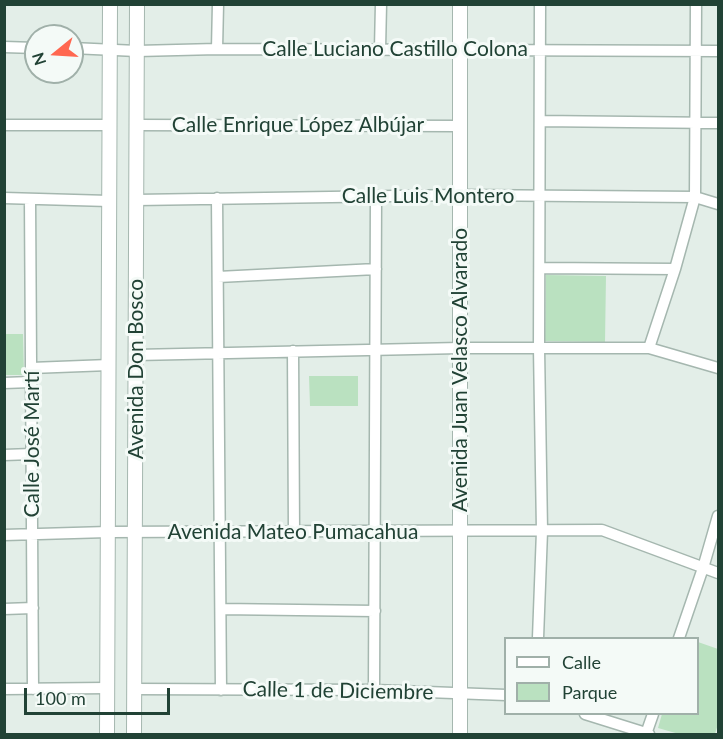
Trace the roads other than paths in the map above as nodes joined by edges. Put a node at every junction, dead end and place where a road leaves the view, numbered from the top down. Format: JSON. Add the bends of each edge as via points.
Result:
{"nodes":[{"id":1,"x":110,"y":4,"type":"edge"},
{"id":2,"x":137,"y":4,"type":"edge"},
{"id":3,"x":218,"y":4,"type":"edge"},
{"id":4,"x":381,"y":4,"type":"edge"},
{"id":5,"x":460,"y":4,"type":"edge"},
{"id":6,"x":540,"y":4,"type":"edge"},
{"id":7,"x":696,"y":4,"type":"edge"},
{"id":8,"x":4,"y":47,"type":"edge"},
{"id":9,"x":24,"y":48,"type":"edge"},
{"id":10,"x":84,"y":48,"type":"edge"},
{"id":11,"x":110,"y":49,"type":"junction"},
{"id":12,"x":217,"y":49,"type":"junction"},
{"id":13,"x":380,"y":49,"type":"junction"},
{"id":14,"x":460,"y":50,"type":"junction"},
{"id":15,"x":540,"y":50,"type":"junction"},
{"id":16,"x":696,"y":50,"type":"junction"},
{"id":17,"x":137,"y":51,"type":"junction"},
{"id":18,"x":718,"y":51,"type":"edge"},
{"id":19,"x":540,"y":121,"type":"junction"},
{"id":20,"x":696,"y":122,"type":"junction"},
{"id":21,"x":718,"y":123,"type":"edge"},
{"id":22,"x":4,"y":125,"type":"edge"},
{"id":23,"x":110,"y":125,"type":"junction"},
{"id":24,"x":136,"y":125,"type":"junction"},
{"id":25,"x":460,"y":126,"type":"junction"},
{"id":26,"x":460,"y":195,"type":"junction"},
{"id":27,"x":540,"y":195,"type":"junction"},
{"id":28,"x":375,"y":196,"type":"junction"},
{"id":29,"x":695,"y":197,"type":"junction"},
{"id":30,"x":4,"y":198,"type":"edge"},
{"id":31,"x":217,"y":198,"type":"junction"},
{"id":32,"x":30,"y":199,"type":"junction"},
{"id":33,"x":136,"y":200,"type":"junction"},
{"id":34,"x":109,"y":201,"type":"junction"},
{"id":35,"x":718,"y":204,"type":"edge"},
{"id":36,"x":540,"y":268,"type":"junction"},
{"id":37,"x":376,"y":269,"type":"junction"},
{"id":38,"x":675,"y":269,"type":"junction"},
{"id":39,"x":218,"y":277,"type":"junction"},
{"id":40,"x":460,"y":348,"type":"junction"},
{"id":41,"x":539,"y":348,"type":"junction"},
{"id":42,"x":649,"y":348,"type":"junction"},
{"id":43,"x":376,"y":350,"type":"junction"},
{"id":44,"x":293,"y":351,"type":"junction"},
{"id":45,"x":219,"y":353,"type":"junction"},
{"id":46,"x":136,"y":355,"type":"junction"},
{"id":47,"x":109,"y":365,"type":"junction"},
{"id":48,"x":31,"y":368,"type":"junction"},
{"id":49,"x":718,"y":368,"type":"edge"},
{"id":50,"x":31,"y":382,"type":"junction"},
{"id":51,"x":4,"y":383,"type":"edge"},
{"id":52,"x":32,"y":454,"type":"junction"},
{"id":53,"x":4,"y":455,"type":"edge"},
{"id":54,"x":718,"y":516,"type":"edge"},
{"id":55,"x":542,"y":531,"type":"junction"},
{"id":56,"x":108,"y":532,"type":"junction"},
{"id":57,"x":294,"y":532,"type":"junction"},
{"id":58,"x":376,"y":532,"type":"junction"},
{"id":59,"x":460,"y":532,"type":"junction"},
{"id":60,"x":135,"y":533,"type":"junction"},
{"id":61,"x":220,"y":533,"type":"junction"},
{"id":62,"x":4,"y":535,"type":"edge"},
{"id":63,"x":32,"y":535,"type":"junction"},
{"id":64,"x":703,"y":568,"type":"junction"},
{"id":65,"x":718,"y":573,"type":"edge"},
{"id":66,"x":33,"y":608,"type":"junction"},
{"id":67,"x":4,"y":609,"type":"edge"},
{"id":68,"x":220,"y":609,"type":"junction"},
{"id":69,"x":375,"y":611,"type":"junction"},
{"id":70,"x":537,"y":637,"type":"edge"},
{"id":71,"x":680,"y":637,"type":"edge"},
{"id":72,"x":107,"y":688,"type":"junction"},
{"id":73,"x":4,"y":689,"type":"edge"},
{"id":74,"x":33,"y":689,"type":"junction"},
{"id":75,"x":134,"y":689,"type":"junction"},
{"id":76,"x":221,"y":690,"type":"junction"},
{"id":77,"x":374,"y":690,"type":"junction"},
{"id":78,"x":460,"y":692,"type":"junction"},
{"id":79,"x":504,"y":695,"type":"edge"},
{"id":80,"x":588,"y":715,"type":"edge"},
{"id":81,"x":653,"y":715,"type":"edge"},
{"id":82,"x":647,"y":734,"type":"edge"},
{"id":83,"x":107,"y":735,"type":"edge"},
{"id":84,"x":134,"y":735,"type":"edge"},
{"id":85,"x":460,"y":735,"type":"edge"}],
"edges":[{"from":1,"to":11,"type":"street","name":"Avenida Don Bosco"},
{"from":2,"to":17,"type":"street","name":"Avenida Don Bosco"},
{"from":3,"to":12,"type":"street"},
{"from":4,"to":13,"type":"street"},
{"from":5,"to":14,"type":"street","name":"Avenida Juan Velasco Alvarado"},
{"from":6,"to":15,"type":"street"},
{"from":7,"to":16,"type":"street"},
{"from":8,"to":9,"type":"street"},
{"from":10,"to":11,"type":"street","name":"Calle Luciano Castillo Colona"},
{"from":11,"to":17,"type":"street","name":"Calle Luciano Castillo Colona"},
{"from":11,"to":23,"type":"street","name":"Avenida Don Bosco"},
{"from":12,"to":13,"type":"street","name":"Calle Luciano Castillo Colona"},
{"from":12,"to":17,"type":"street","name":"Calle Luciano Castillo Colona"},
{"from":13,"to":14,"type":"street","name":"Calle Luciano Castillo Colona"},
{"from":14,"to":15,"type":"street","name":"Calle Luciano Castillo Colona"},
{"from":14,"to":25,"type":"street","name":"Avenida Juan Velasco Alvarado"},
{"from":15,"to":16,"type":"street","name":"Calle Luciano Castillo Colona"},
{"from":15,"to":19,"type":"street"},
{"from":16,"to":18,"type":"street","name":"Calle Luciano Castillo Colona"},
{"from":16,"to":20,"type":"street"},
{"from":17,"to":24,"type":"street","name":"Avenida Don Bosco"},
{"from":19,"to":20,"type":"street"},
{"from":19,"to":27,"type":"street"},
{"from":20,"to":21,"type":"street"},
{"from":20,"to":29,"type":"street"},
{"from":22,"to":23,"type":"street"},
{"from":23,"to":34,"type":"street","name":"Avenida Don Bosco"},
{"from":24,"to":25,"type":"street","name":"Calle Enrique López Albújar"},
{"from":24,"to":33,"type":"street","name":"Avenida Don Bosco"},
{"from":25,"to":26,"type":"street","name":"Avenida Juan Velasco Alvarado"},
{"from":26,"to":27,"type":"street","name":"Calle Luis Montero"},
{"from":26,"to":28,"type":"street","name":"Calle Luis Montero"},
{"from":26,"to":40,"type":"street","name":"Avenida Juan Velasco Alvarado"},
{"from":27,"to":29,"type":"street","name":"Calle Luis Montero"},
{"from":27,"to":36,"type":"street"},
{"from":28,"to":31,"type":"street","name":"Calle Luis Montero"},
{"from":28,"to":37,"type":"street"},
{"from":29,"to":35,"type":"street","name":"Calle Luis Montero"},
{"from":29,"to":38,"type":"street"},
{"from":30,"to":32,"type":"street"},
{"from":31,"to":33,"type":"street","name":"Calle Luis Montero"},
{"from":31,"to":39,"type":"street"},
{"from":32,"to":34,"type":"street"},
{"from":32,"to":48,"type":"street","name":"Calle José Martí"},
{"from":33,"to":46,"type":"street","name":"Avenida Don Bosco"},
{"from":34,"to":47,"type":"street","name":"Avenida Don Bosco"},
{"from":36,"to":38,"type":"street"},
{"from":36,"to":41,"type":"street"},
{"from":37,"to":39,"type":"street"},
{"from":37,"to":43,"type":"street"},
{"from":38,"to":42,"type":"street"},
{"from":39,"to":45,"type":"street"},
{"from":40,"to":41,"type":"street"},
{"from":40,"to":43,"type":"street"},
{"from":40,"to":59,"type":"street","name":"Avenida Juan Velasco Alvarado"},
{"from":41,"to":42,"type":"street"},
{"from":41,"to":55,"type":"street"},
{"from":42,"to":49,"type":"street"},
{"from":43,"to":44,"type":"street"},
{"from":43,"to":58,"type":"street"},
{"from":44,"to":45,"type":"street"},
{"from":44,"to":57,"type":"street"},
{"from":45,"to":46,"type":"street"},
{"from":45,"to":61,"type":"street"},
{"from":46,"to":60,"type":"street","name":"Avenida Don Bosco"},
{"from":47,"to":48,"type":"street"},
{"from":47,"to":56,"type":"street","name":"Avenida Don Bosco"},
{"from":48,"to":50,"type":"street","name":"Calle José Martí"},
{"from":50,"to":51,"type":"street"},
{"from":50,"to":52,"type":"street","name":"Calle José Martí"},
{"from":52,"to":53,"type":"street"},
{"from":52,"to":63,"type":"street","name":"Calle José Martí"},
{"from":54,"to":64,"type":"street"},
{"from":55,"to":59,"type":"street","name":"Avenida Mateo Pumacahua"},
{"from":55,"to":64,"type":"street","name":"Avenida Mateo Pumacahua","via":[[602,530]]},
{"from":55,"to":70,"type":"street"},
{"from":56,"to":60,"type":"street","name":"Avenida Mateo Pumacahua"},
{"from":56,"to":63,"type":"street","name":"Avenida Mateo Pumacahua"},
{"from":56,"to":72,"type":"street","name":"Avenida Don Bosco"},
{"from":57,"to":58,"type":"street","name":"Avenida Mateo Pumacahua"},
{"from":57,"to":61,"type":"street","name":"Avenida Mateo Pumacahua"},
{"from":58,"to":59,"type":"street","name":"Avenida Mateo Pumacahua"},
{"from":58,"to":69,"type":"street"},
{"from":59,"to":78,"type":"street","name":"Avenida Juan Velasco Alvarado"},
{"from":60,"to":61,"type":"street","name":"Avenida Mateo Pumacahua"},
{"from":60,"to":75,"type":"street","name":"Avenida Don Bosco"},
{"from":61,"to":68,"type":"street"},
{"from":62,"to":63,"type":"street","name":"Avenida Mateo Pumacahua"},
{"from":63,"to":66,"type":"street","name":"Calle José Martí"},
{"from":64,"to":65,"type":"street","name":"Avenida Mateo Pumacahua"},
{"from":64,"to":71,"type":"street"},
{"from":66,"to":67,"type":"street"},
{"from":66,"to":74,"type":"street","name":"Calle José Martí"},
{"from":68,"to":69,"type":"street"},
{"from":68,"to":76,"type":"street"},
{"from":69,"to":77,"type":"street"},
{"from":72,"to":74,"type":"street"},
{"from":72,"to":83,"type":"street","name":"Avenida Don Bosco"},
{"from":73,"to":74,"type":"street"},
{"from":75,"to":76,"type":"street","name":"Calle 1 de Diciembre"},
{"from":75,"to":84,"type":"street","name":"Avenida Don Bosco"},
{"from":76,"to":77,"type":"street","name":"Calle 1 de Diciembre"},
{"from":77,"to":78,"type":"street","name":"Calle 1 de Diciembre"},
{"from":78,"to":79,"type":"street","name":"Calle 1 de Diciembre"},
{"from":78,"to":85,"type":"street","name":"Avenida Juan Velasco Alvarado"},
{"from":80,"to":82,"type":"street"},
{"from":81,"to":82,"type":"street"}]}
